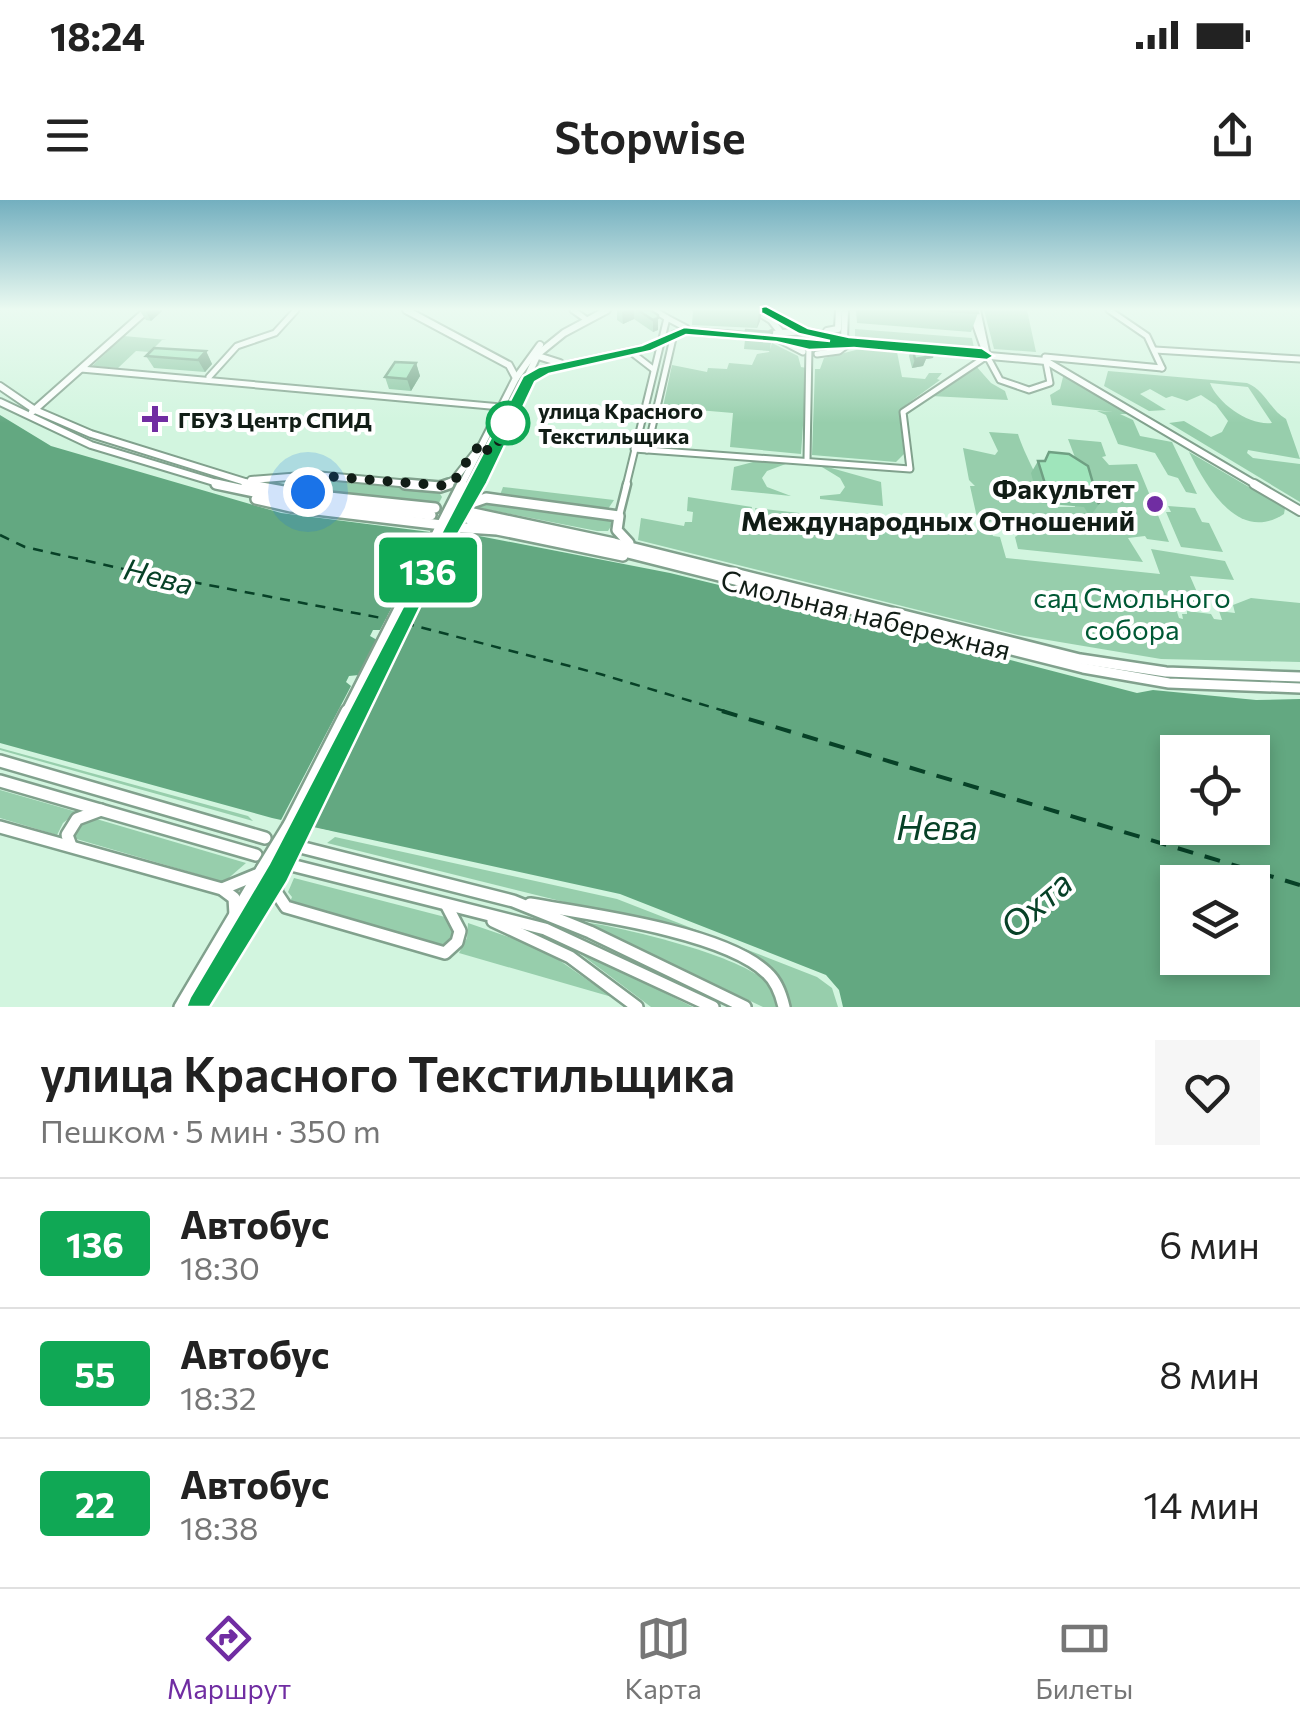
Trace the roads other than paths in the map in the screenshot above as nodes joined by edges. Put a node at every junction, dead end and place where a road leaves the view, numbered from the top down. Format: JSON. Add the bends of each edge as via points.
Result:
{"nodes":[{"id":1,"x":105,"y":348,"type":"edge"},
{"id":2,"x":235,"y":348,"type":"edge"},
{"id":3,"x":476,"y":348,"type":"edge"},
{"id":4,"x":485,"y":348,"type":"edge"},
{"id":5,"x":538,"y":348,"type":"edge"},
{"id":6,"x":546,"y":348,"type":"edge"},
{"id":7,"x":637,"y":348,"type":"edge"},
{"id":8,"x":641,"y":348,"type":"edge"},
{"id":9,"x":658,"y":348,"type":"edge"},
{"id":10,"x":670,"y":348,"type":"edge"},
{"id":11,"x":787,"y":348,"type":"edge"},
{"id":12,"x":802,"y":348,"type":"edge"},
{"id":13,"x":823,"y":348,"type":"edge"},
{"id":14,"x":830,"y":348,"type":"edge"},
{"id":15,"x":842,"y":348,"type":"edge"},
{"id":16,"x":911,"y":348,"type":"edge"},
{"id":17,"x":985,"y":348,"type":"edge"},
{"id":18,"x":806,"y":349,"type":"junction"},
{"id":19,"x":1155,"y":350,"type":"joint"},
{"id":20,"x":631,"y":352,"type":"junction"},
{"id":21,"x":986,"y":353,"type":"junction"},
{"id":22,"x":538,"y":356,"type":"junction"},
{"id":23,"x":814,"y":356,"type":"junction"},
{"id":24,"x":1046,"y":359,"type":"junction"},
{"id":25,"x":1300,"y":360,"type":"edge"},
{"id":26,"x":1056,"y":362,"type":"junction"},
{"id":27,"x":560,"y":363,"type":"junction"},
{"id":28,"x":522,"y":368,"type":"junction"},
{"id":29,"x":533,"y":368,"type":"junction"},
{"id":30,"x":1162,"y":368,"type":"junction"},
{"id":31,"x":81,"y":369,"type":"junction"},
{"id":32,"x":653,"y":369,"type":"junction"},
{"id":33,"x":208,"y":378,"type":"junction"},
{"id":34,"x":516,"y":378,"type":"junction"},
{"id":35,"x":528,"y":379,"type":"junction"},
{"id":36,"x":0,"y":386,"type":"edge"},
{"id":37,"x":0,"y":402,"type":"edge"},
{"id":38,"x":502,"y":407,"type":"junction"},
{"id":39,"x":35,"y":410,"type":"junction"},
{"id":40,"x":24,"y":416,"type":"junction"},
{"id":41,"x":481,"y":447,"type":"junction"},
{"id":42,"x":647,"y":450,"type":"junction"},
{"id":43,"x":494,"y":451,"type":"junction"},
{"id":44,"x":634,"y":452,"type":"junction"},
{"id":45,"x":807,"y":459,"type":"junction"},
{"id":46,"x":216,"y":474,"type":"junction"},
{"id":47,"x":324,"y":476,"type":"junction"},
{"id":48,"x":478,"y":483,"type":"junction"},
{"id":49,"x":226,"y":486,"type":"junction"},
{"id":50,"x":440,"y":487,"type":"junction"},
{"id":51,"x":332,"y":497,"type":"junction"},
{"id":52,"x":486,"y":498,"type":"junction"},
{"id":53,"x":454,"y":501,"type":"junction"},
{"id":54,"x":1300,"y":509,"type":"edge"},
{"id":55,"x":469,"y":513,"type":"junction"},
{"id":56,"x":619,"y":516,"type":"junction"},
{"id":57,"x":445,"y":528,"type":"junction"},
{"id":58,"x":616,"y":530,"type":"junction"},
{"id":59,"x":586,"y":536,"type":"junction"},
{"id":60,"x":613,"y":546,"type":"junction"},
{"id":61,"x":646,"y":555,"type":"junction"},
{"id":62,"x":1300,"y":676,"type":"edge"},
{"id":63,"x":1300,"y":688,"type":"edge"},
{"id":64,"x":0,"y":762,"type":"edge"},
{"id":65,"x":0,"y":781,"type":"edge"},
{"id":66,"x":101,"y":810,"type":"junction"},
{"id":67,"x":0,"y":828,"type":"edge"},
{"id":68,"x":265,"y":838,"type":"dead end"},
{"id":69,"x":71,"y":846,"type":"junction"},
{"id":70,"x":304,"y":848,"type":"dead end"},
{"id":71,"x":256,"y":855,"type":"dead end"},
{"id":72,"x":295,"y":866,"type":"dead end"},
{"id":73,"x":262,"y":869,"type":"junction"},
{"id":74,"x":278,"y":873,"type":"junction"},
{"id":75,"x":222,"y":889,"type":"junction"},
{"id":76,"x":513,"y":901,"type":"junction"},
{"id":77,"x":447,"y":906,"type":"junction"},
{"id":78,"x":472,"y":913,"type":"junction"},
{"id":79,"x":236,"y":915,"type":"junction"},
{"id":80,"x":670,"y":978,"type":"junction"},
{"id":81,"x":180,"y":1007,"type":"edge"},
{"id":82,"x":200,"y":1007,"type":"edge"},
{"id":83,"x":637,"y":1007,"type":"edge"},
{"id":84,"x":713,"y":1007,"type":"edge"},
{"id":85,"x":746,"y":1007,"type":"edge"},
{"id":86,"x":784,"y":1007,"type":"edge"}],
"edges":[{"from":1,"to":31,"type":"street"},
{"from":2,"to":33,"type":"street"},
{"from":3,"to":34,"type":"street","via":[[508,365]]},
{"from":4,"to":28,"type":"street"},
{"from":5,"to":28,"type":"main road"},
{"from":6,"to":22,"type":"main road"},
{"from":7,"to":27,"type":"street"},
{"from":8,"to":20,"type":"street"},
{"from":9,"to":32,"type":"street"},
{"from":10,"to":42,"type":"street"},
{"from":11,"to":18,"type":"street"},
{"from":12,"to":18,"type":"street"},
{"from":13,"to":18,"type":"street"},
{"from":14,"to":23,"type":"street"},
{"from":15,"to":23,"type":"street"},
{"from":16,"to":21,"type":"street"},
{"from":17,"to":21,"type":"street"},
{"from":18,"to":23,"type":"street"},
{"from":19,"to":25,"type":"street"},
{"from":19,"to":30,"type":"street"},
{"from":20,"to":32,"type":"street"},
{"from":20,"to":35,"type":"street"},
{"from":21,"to":24,"type":"street"},
{"from":21,"to":24,"type":"street","via":[[1000,380],[1029,390],[1050,383]]},
{"from":21,"to":45,"type":"street","via":[[904,412],[910,469]]},
{"from":22,"to":27,"type":"street"},
{"from":22,"to":29,"type":"main road"},
{"from":23,"to":45,"type":"street"},
{"from":24,"to":26,"type":"street"},
{"from":24,"to":30,"type":"street"},
{"from":24,"to":54,"type":"street"},
{"from":26,"to":30,"type":"street"},
{"from":26,"to":54,"type":"street"},
{"from":27,"to":29,"type":"street"},
{"from":28,"to":29,"type":"main road"},
{"from":28,"to":34,"type":"main road"},
{"from":29,"to":35,"type":"main road"},
{"from":31,"to":33,"type":"street"},
{"from":31,"to":39,"type":"street"},
{"from":32,"to":44,"type":"street"},
{"from":33,"to":38,"type":"street"},
{"from":34,"to":38,"type":"main road"},
{"from":35,"to":43,"type":"main road"},
{"from":36,"to":39,"type":"main road"},
{"from":37,"to":40,"type":"main road"},
{"from":38,"to":41,"type":"main road"},
{"from":39,"to":40,"type":"street"},
{"from":39,"to":46,"type":"main road"},
{"from":40,"to":49,"type":"main road"},
{"from":41,"to":43,"type":"main road"},
{"from":41,"to":50,"type":"main road","via":[[457,479]]},
{"from":41,"to":53,"type":"main road"},
{"from":42,"to":44,"type":"street"},
{"from":42,"to":45,"type":"street"},
{"from":43,"to":48,"type":"main road"},
{"from":44,"to":56,"type":"street"},
{"from":46,"to":47,"type":"main road","via":[[266,480]]},
{"from":46,"to":51,"type":"main road"},
{"from":47,"to":50,"type":"main road"},
{"from":47,"to":51,"type":"main road","via":[[306,489]]},
{"from":48,"to":52,"type":"main road"},
{"from":48,"to":55,"type":"main road"},
{"from":49,"to":51,"type":"main road","via":[[296,501],[433,511]]},
{"from":49,"to":57,"type":"main road","via":[[291,507]]},
{"from":50,"to":53,"type":"main road"},
{"from":52,"to":55,"type":"main road"},
{"from":52,"to":56,"type":"main road"},
{"from":53,"to":57,"type":"main road"},
{"from":55,"to":57,"type":"main road"},
{"from":55,"to":59,"type":"main road"},
{"from":55,"to":60,"type":"main road"},
{"from":56,"to":58,"type":"main road"},
{"from":57,"to":61,"type":"main road"},
{"from":57,"to":73,"type":"main road","bridge":true},
{"from":57,"to":74,"type":"main road","bridge":true},
{"from":58,"to":59,"type":"main road"},
{"from":58,"to":61,"type":"main road"},
{"from":59,"to":60,"type":"main road"},
{"from":60,"to":61,"type":"main road","name":"Смольная набережная"},
{"from":61,"to":62,"type":"main road","name":"Смольная набережная","via":[[1080,658],[1182,674]]},
{"from":61,"to":63,"type":"main road","name":"Смольная набережная","via":[[1082,668],[1170,682]]},
{"from":64,"to":68,"type":"main road"},
{"from":65,"to":66,"type":"main road"},
{"from":66,"to":69,"type":"main road","via":[[72,824]]},
{"from":66,"to":71,"type":"main road"},
{"from":67,"to":69,"type":"main road"},
{"from":69,"to":75,"type":"main road"},
{"from":70,"to":76,"type":"main road"},
{"from":72,"to":77,"type":"main road"},
{"from":73,"to":75,"type":"main road"},
{"from":73,"to":79,"type":"main road"},
{"from":74,"to":77,"type":"main road","via":[[276,892],[286,907],[445,953],[462,930]]},
{"from":74,"to":82,"type":"main road"},
{"from":75,"to":79,"type":"main road","via":[[234,898]]},
{"from":76,"to":80,"type":"main road"},
{"from":76,"to":86,"type":"main road","via":[[676,935],[724,952],[762,968]]},
{"from":77,"to":78,"type":"main road"},
{"from":78,"to":80,"type":"main road","via":[[545,929]]},
{"from":78,"to":83,"type":"main road","via":[[546,943]]},
{"from":79,"to":81,"type":"main road"},
{"from":80,"to":84,"type":"main road"},
{"from":80,"to":85,"type":"main road"}]}
